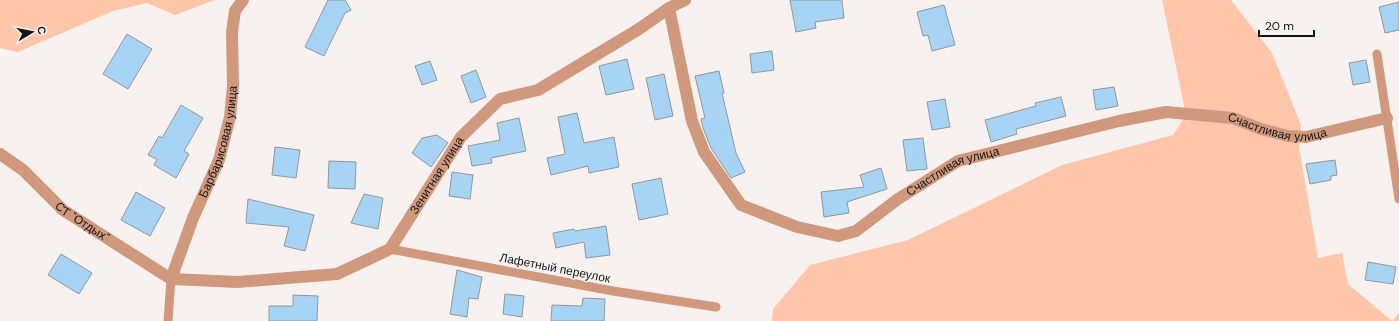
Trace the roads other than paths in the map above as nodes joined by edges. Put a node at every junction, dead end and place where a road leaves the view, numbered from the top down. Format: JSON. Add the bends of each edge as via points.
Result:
{"nodes":[{"id":1,"x":242,"y":0,"type":"edge"},
{"id":2,"x":685,"y":0,"type":"edge"},
{"id":3,"x":669,"y":8,"type":"junction"},
{"id":4,"x":1377,"y":54,"type":"dead end"},
{"id":5,"x":1387,"y":118,"type":"junction"},
{"id":6,"x":0,"y":154,"type":"edge"},
{"id":7,"x":1399,"y":199,"type":"edge"},
{"id":8,"x":390,"y":249,"type":"junction"},
{"id":9,"x":171,"y":279,"type":"junction"},
{"id":10,"x":716,"y":307,"type":"dead end"},
{"id":11,"x":168,"y":321,"type":"edge"}],
"edges":[{"from":1,"to":9,"type":"street","name":"Барбарисовая улица","via":[[235,11],[232,32],[233,86],[228,124],[219,160],[193,218]]},
{"from":2,"to":3,"type":"street","name":"Зенитная улица"},
{"from":3,"to":5,"type":"street","name":"Счастливая улица","via":[[692,121],[701,146],[741,205],[797,227],[838,236],[856,231],[898,199],[958,161],[1119,121],[1166,112],[1233,118],[1261,129],[1288,136],[1306,137]]},
{"from":3,"to":8,"type":"street","name":"Зенитная улица","via":[[538,90],[500,99],[461,137]]},
{"from":4,"to":5,"type":"lane"},
{"from":5,"to":7,"type":"lane"},
{"from":6,"to":9,"type":"street","name":"СТ \"Отдых\"","via":[[23,170],[63,210]]},
{"from":8,"to":9,"type":"street","via":[[337,274],[238,282]]},
{"from":8,"to":10,"type":"lane","name":"Лафетный переулок","via":[[613,291]]},
{"from":9,"to":11,"type":"lane"}]}
